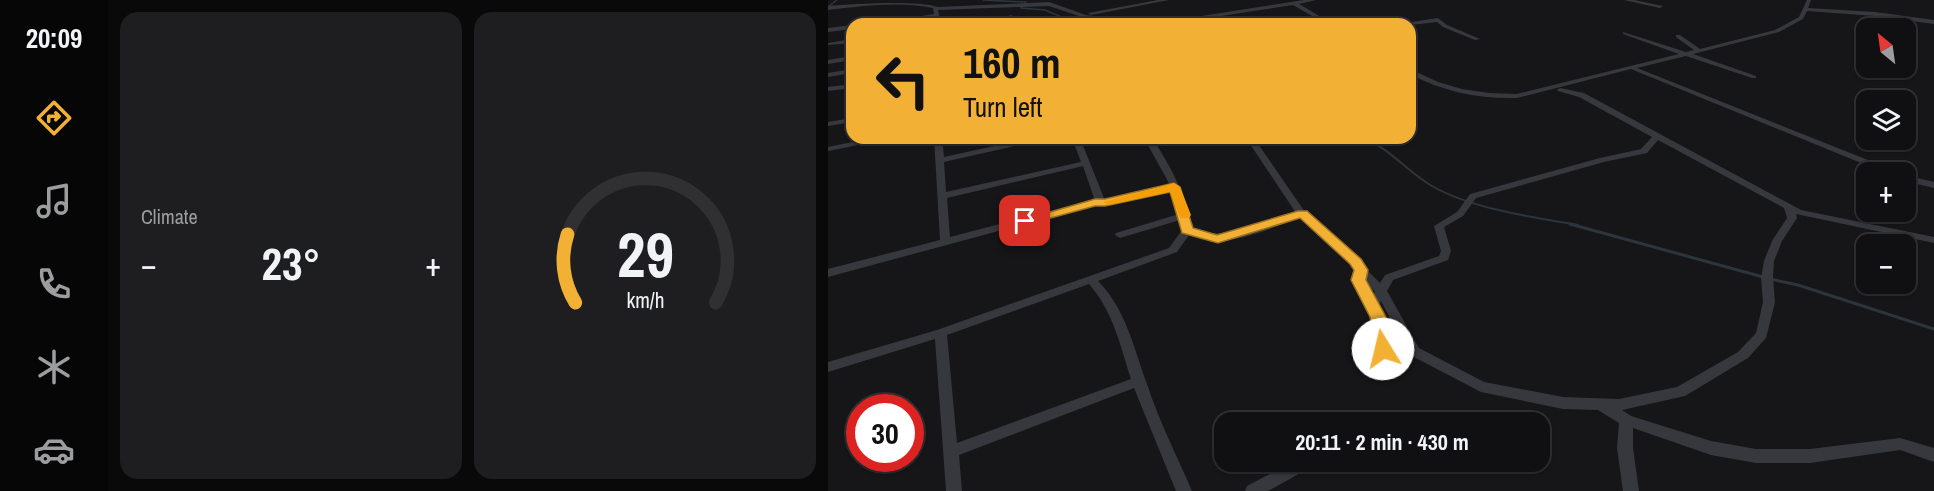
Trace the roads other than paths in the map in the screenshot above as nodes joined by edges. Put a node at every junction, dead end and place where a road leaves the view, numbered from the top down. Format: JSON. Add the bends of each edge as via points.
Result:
{"nodes":[{"id":1,"x":925,"y":0,"type":"edge"},
{"id":2,"x":1063,"y":0,"type":"edge"},
{"id":3,"x":1167,"y":0,"type":"edge"},
{"id":4,"x":1314,"y":0,"type":"edge"},
{"id":5,"x":1626,"y":0,"type":"edge"},
{"id":6,"x":1809,"y":0,"type":"edge"},
{"id":7,"x":882,"y":1,"type":"edge"},
{"id":8,"x":1048,"y":1,"type":"edge"},
{"id":9,"x":907,"y":2,"type":"junction"},
{"id":10,"x":918,"y":2,"type":"junction"},
{"id":11,"x":1292,"y":2,"type":"edge"},
{"id":12,"x":1660,"y":6,"type":"dead end"},
{"id":13,"x":831,"y":8,"type":"edge"},
{"id":14,"x":875,"y":9,"type":"junction"},
{"id":15,"x":1067,"y":9,"type":"junction"},
{"id":16,"x":1807,"y":10,"type":"junction"},
{"id":17,"x":937,"y":12,"type":"junction"},
{"id":18,"x":1076,"y":13,"type":"junction"},
{"id":19,"x":828,"y":16,"type":"edge"},
{"id":20,"x":1012,"y":17,"type":"dead end"},
{"id":21,"x":905,"y":18,"type":"edge"},
{"id":22,"x":938,"y":18,"type":"edge"},
{"id":23,"x":1006,"y":18,"type":"edge"},
{"id":24,"x":1098,"y":18,"type":"edge"},
{"id":25,"x":1196,"y":18,"type":"edge"},
{"id":26,"x":1319,"y":18,"type":"edge"},
{"id":27,"x":1416,"y":22,"type":"edge"},
{"id":28,"x":1934,"y":22,"type":"edge"},
{"id":29,"x":846,"y":28,"type":"edge"},
{"id":30,"x":828,"y":30,"type":"edge"},
{"id":31,"x":1625,"y":33,"type":"dead end"},
{"id":32,"x":1678,"y":36,"type":"dead end"},
{"id":33,"x":1478,"y":39,"type":"dead end"},
{"id":34,"x":846,"y":41,"type":"edge"},
{"id":35,"x":830,"y":44,"type":"dead end"},
{"id":36,"x":1699,"y":51,"type":"junction"},
{"id":37,"x":1691,"y":55,"type":"junction"},
{"id":38,"x":846,"y":59,"type":"edge"},
{"id":39,"x":828,"y":62,"type":"edge"},
{"id":40,"x":1634,"y":69,"type":"junction"},
{"id":41,"x":846,"y":72,"type":"edge"},
{"id":42,"x":1416,"y":74,"type":"edge"},
{"id":43,"x":828,"y":75,"type":"edge"},
{"id":44,"x":1754,"y":77,"type":"dead end"},
{"id":45,"x":846,"y":87,"type":"edge"},
{"id":46,"x":828,"y":89,"type":"edge"},
{"id":47,"x":1554,"y":89,"type":"junction"},
{"id":48,"x":846,"y":121,"type":"edge"},
{"id":49,"x":828,"y":124,"type":"edge"},
{"id":50,"x":1656,"y":137,"type":"junction"},
{"id":51,"x":853,"y":144,"type":"edge"},
{"id":52,"x":939,"y":144,"type":"edge"},
{"id":53,"x":1013,"y":144,"type":"edge"},
{"id":54,"x":1078,"y":144,"type":"edge"},
{"id":55,"x":1151,"y":144,"type":"edge"},
{"id":56,"x":1254,"y":144,"type":"edge"},
{"id":57,"x":828,"y":149,"type":"edge"},
{"id":58,"x":940,"y":160,"type":"junction"},
{"id":59,"x":1865,"y":162,"type":"edge"},
{"id":60,"x":1086,"y":163,"type":"junction"},
{"id":61,"x":1916,"y":181,"type":"edge"},
{"id":62,"x":1934,"y":185,"type":"edge"},
{"id":63,"x":1174,"y":187,"type":"junction"},
{"id":64,"x":942,"y":196,"type":"junction"},
{"id":65,"x":1095,"y":202,"type":"junction"},
{"id":66,"x":1789,"y":208,"type":"junction"},
{"id":67,"x":1302,"y":214,"type":"junction"},
{"id":68,"x":1185,"y":215,"type":"junction"},
{"id":69,"x":1187,"y":230,"type":"junction"},
{"id":70,"x":1120,"y":235,"type":"dead end"},
{"id":71,"x":1934,"y":240,"type":"edge"},
{"id":72,"x":945,"y":242,"type":"junction"},
{"id":73,"x":1361,"y":270,"type":"junction"},
{"id":74,"x":828,"y":273,"type":"edge"},
{"id":75,"x":1092,"y":281,"type":"junction"},
{"id":76,"x":1382,"y":292,"type":"junction"},
{"id":77,"x":1373,"y":305,"type":"junction"},
{"id":78,"x":941,"y":333,"type":"junction"},
{"id":79,"x":1414,"y":351,"type":"junction"},
{"id":80,"x":828,"y":367,"type":"edge"},
{"id":81,"x":1139,"y":381,"type":"junction"},
{"id":82,"x":1602,"y":405,"type":"junction"},
{"id":83,"x":1626,"y":420,"type":"junction"},
{"id":84,"x":950,"y":452,"type":"junction"},
{"id":85,"x":1934,"y":454,"type":"edge"},
{"id":86,"x":1287,"y":472,"type":"edge"},
{"id":87,"x":954,"y":491,"type":"edge"},
{"id":88,"x":1184,"y":491,"type":"edge"},
{"id":89,"x":1252,"y":491,"type":"edge"},
{"id":90,"x":1631,"y":491,"type":"edge"}],
"edges":[{"from":1,"to":10,"type":"street"},
{"from":2,"to":15,"type":"street"},
{"from":3,"to":18,"type":"street","via":[[1101,13]]},
{"from":4,"to":11,"type":"street"},
{"from":5,"to":12,"type":"street"},
{"from":6,"to":16,"type":"street"},
{"from":7,"to":9,"type":"street"},
{"from":7,"to":13,"type":"street"},
{"from":7,"to":14,"type":"street"},
{"from":8,"to":15,"type":"street"},
{"from":8,"to":17,"type":"street"},
{"from":9,"to":10,"type":"street"},
{"from":9,"to":14,"type":"street"},
{"from":10,"to":17,"type":"street","via":[[930,4]]},
{"from":11,"to":25,"type":"street"},
{"from":11,"to":26,"type":"street"},
{"from":14,"to":19,"type":"street"},
{"from":15,"to":18,"type":"street"},
{"from":16,"to":28,"type":"street"},
{"from":16,"to":36,"type":"street","via":[[1787,27]]},
{"from":17,"to":21,"type":"street"},
{"from":17,"to":22,"type":"street"},
{"from":18,"to":24,"type":"street"},
{"from":20,"to":23,"type":"street"},
{"from":27,"to":33,"type":"street","via":[[1438,20]]},
{"from":29,"to":30,"type":"street"},
{"from":31,"to":37,"type":"street"},
{"from":32,"to":36,"type":"street"},
{"from":34,"to":35,"type":"street"},
{"from":36,"to":37,"type":"street"},
{"from":37,"to":40,"type":"street"},
{"from":37,"to":44,"type":"street"},
{"from":38,"to":39,"type":"street"},
{"from":40,"to":47,"type":"street"},
{"from":40,"to":59,"type":"street"},
{"from":41,"to":43,"type":"street"},
{"from":42,"to":47,"type":"street","via":[[1431,83],[1484,95],[1517,96]]},
{"from":45,"to":46,"type":"street"},
{"from":47,"to":50,"type":"street","via":[[1581,95]]},
{"from":48,"to":49,"type":"street"},
{"from":50,"to":66,"type":"street","via":[[1740,178]]},
{"from":50,"to":76,"type":"street","via":[[1644,151],[1473,196],[1460,214],[1439,226],[1446,251],[1444,258],[1389,278]]},
{"from":51,"to":57,"type":"street"},
{"from":52,"to":58,"type":"street"},
{"from":53,"to":58,"type":"street"},
{"from":54,"to":60,"type":"street"},
{"from":55,"to":63,"type":"street"},
{"from":56,"to":67,"type":"street"},
{"from":58,"to":64,"type":"street"},
{"from":60,"to":64,"type":"street"},
{"from":60,"to":65,"type":"street","via":[[1099,198]]},
{"from":61,"to":62,"type":"street"},
{"from":63,"to":65,"type":"street"},
{"from":63,"to":68,"type":"street"},
{"from":64,"to":72,"type":"street"},
{"from":65,"to":72,"type":"street"},
{"from":66,"to":71,"type":"street"},
{"from":66,"to":82,"type":"street","via":[[1792,218],[1769,261],[1769,302],[1762,335],[1743,355],[1680,392]]},
{"from":67,"to":69,"type":"street","via":[[1218,239]]},
{"from":67,"to":73,"type":"street"},
{"from":68,"to":69,"type":"street"},
{"from":68,"to":70,"type":"street"},
{"from":69,"to":75,"type":"street","via":[[1173,250]]},
{"from":72,"to":74,"type":"street"},
{"from":73,"to":76,"type":"street"},
{"from":73,"to":77,"type":"street","via":[[1359,280]]},
{"from":75,"to":78,"type":"street"},
{"from":75,"to":81,"type":"street","via":[[1104,291],[1119,320]]},
{"from":76,"to":77,"type":"street"},
{"from":76,"to":79,"type":"street"},
{"from":77,"to":79,"type":"street","via":[[1386,353]]},
{"from":78,"to":80,"type":"street"},
{"from":78,"to":84,"type":"street"},
{"from":79,"to":82,"type":"street","via":[[1481,387],[1537,399]]},
{"from":81,"to":84,"type":"street"},
{"from":81,"to":88,"type":"street"},
{"from":82,"to":83,"type":"street"},
{"from":83,"to":85,"type":"street","via":[[1712,448],[1756,456],[1810,456],[1900,444]]},
{"from":83,"to":90,"type":"street"},
{"from":84,"to":87,"type":"street"},
{"from":86,"to":89,"type":"street"}]}
